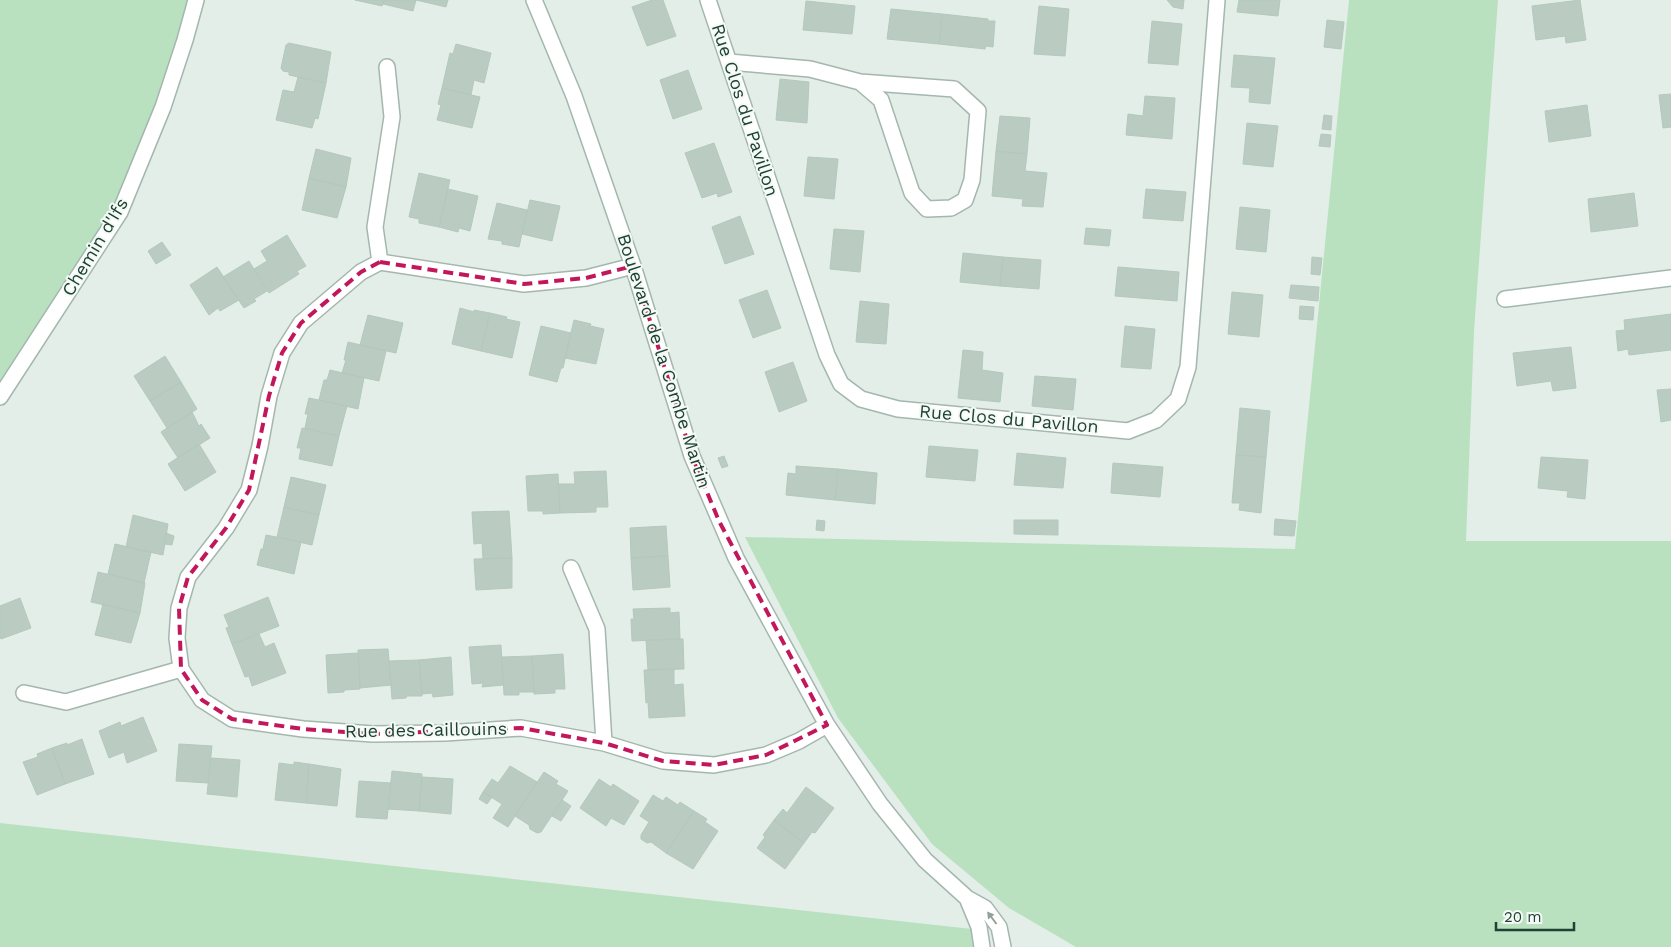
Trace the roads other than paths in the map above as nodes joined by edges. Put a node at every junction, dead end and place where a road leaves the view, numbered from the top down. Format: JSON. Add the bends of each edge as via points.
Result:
{"nodes":[{"id":1,"x":196,"y":0,"type":"edge"},
{"id":2,"x":534,"y":0,"type":"edge"},
{"id":3,"x":708,"y":0,"type":"edge"},
{"id":4,"x":1217,"y":0,"type":"edge"},
{"id":5,"x":729,"y":62,"type":"junction"},
{"id":6,"x":387,"y":67,"type":"dead end"},
{"id":7,"x":860,"y":82,"type":"junction"},
{"id":8,"x":380,"y":262,"type":"junction"},
{"id":9,"x":633,"y":266,"type":"junction"},
{"id":10,"x":1671,"y":278,"type":"edge"},
{"id":11,"x":1505,"y":299,"type":"dead end"},
{"id":12,"x":0,"y":397,"type":"edge"},
{"id":13,"x":571,"y":568,"type":"dead end"},
{"id":14,"x":180,"y":669,"type":"junction"},
{"id":15,"x":24,"y":693,"type":"dead end"},
{"id":16,"x":827,"y":725,"type":"junction"},
{"id":17,"x":604,"y":742,"type":"junction"},
{"id":18,"x":967,"y":898,"type":"junction"},
{"id":19,"x":982,"y":947,"type":"edge"},
{"id":20,"x":1003,"y":947,"type":"edge"}],
"edges":[{"from":1,"to":12,"type":"street","name":"Chemin d'Ifs","via":[[163,108],[120,212]]},
{"from":2,"to":9,"type":"street","name":"Boulevard de la Combe Martin","via":[[574,96]]},
{"from":3,"to":5,"type":"street","name":"Rue Clos du Pavillon"},
{"from":4,"to":5,"type":"street","name":"Rue Clos du Pavillon","via":[[1188,367],[1178,399],[1156,420],[1128,431],[898,409],[861,399],[841,384],[827,355]]},
{"from":5,"to":7,"type":"street","via":[[810,69]]},
{"from":6,"to":8,"type":"street","via":[[392,117],[375,227]]},
{"from":7,"to":7,"type":"street","via":[[954,89],[978,111],[972,180],[965,200],[951,208],[927,209],[912,193],[881,100]]},
{"from":8,"to":9,"type":"street","via":[[524,284],[586,278]]},
{"from":8,"to":14,"type":"street","name":"Rue des Caillouins","via":[[361,272],[301,323],[282,353],[269,396],[249,490],[226,528],[188,578],[179,608]]},
{"from":9,"to":16,"type":"street","name":"Boulevard de la Combe Martin","via":[[692,456],[719,521]]},
{"from":10,"to":11,"type":"street"},
{"from":13,"to":17,"type":"street","via":[[597,629]]},
{"from":14,"to":15,"type":"street","via":[[66,702]]},
{"from":14,"to":17,"type":"street","name":"Rue des Caillouins","via":[[202,700],[232,719],[373,734],[520,728]]},
{"from":16,"to":17,"type":"street","name":"Rue des Caillouins","via":[[766,755],[714,765],[663,761]]},
{"from":16,"to":18,"type":"street","name":"Boulevard de la Combe Martin","via":[[880,804],[925,860]]},
{"from":18,"to":19,"type":"street","name":"Boulevard de la Combe Martin","via":[[979,927]]},
{"from":20,"to":18,"type":"street","name":"Boulevard de la Combe Martin","one_way":true,"via":[[999,927],[985,908]]}]}
